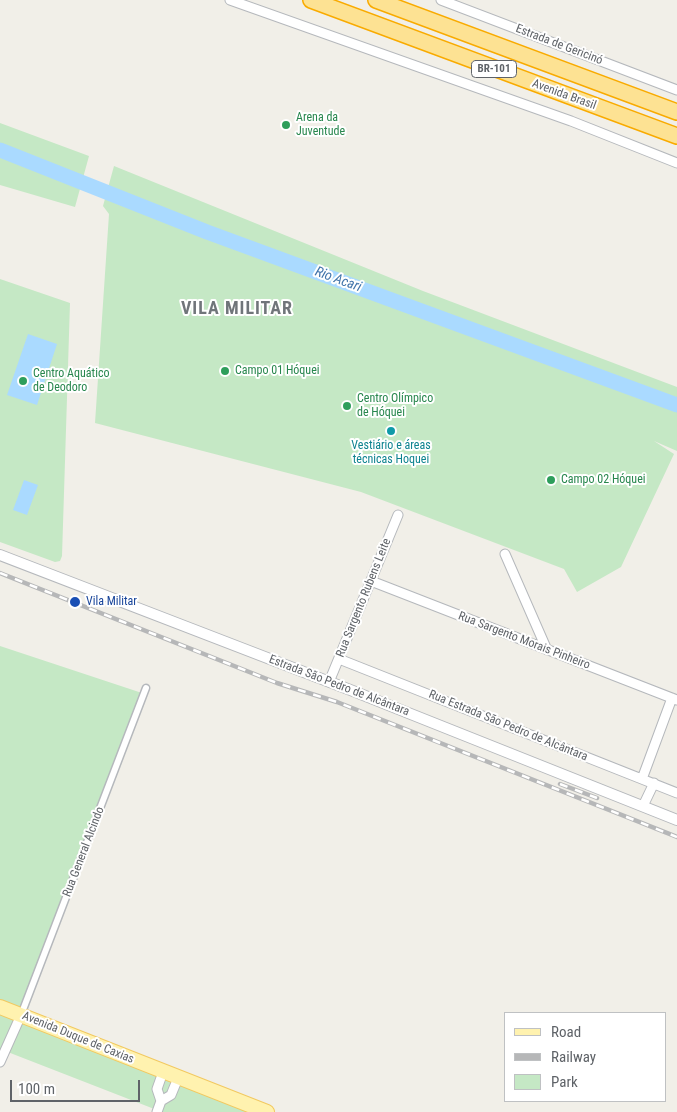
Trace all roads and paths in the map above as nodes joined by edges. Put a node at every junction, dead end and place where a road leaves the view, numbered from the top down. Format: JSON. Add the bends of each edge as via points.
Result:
{"nodes":[{"id":1,"x":230,"y":0,"type":"edge"},
{"id":2,"x":311,"y":0,"type":"edge"},
{"id":3,"x":376,"y":0,"type":"edge"},
{"id":4,"x":441,"y":0,"type":"edge"},
{"id":5,"x":677,"y":90,"type":"edge"},
{"id":6,"x":677,"y":112,"type":"edge"},
{"id":7,"x":677,"y":136,"type":"edge"},
{"id":8,"x":677,"y":163,"type":"edge"},
{"id":9,"x":398,"y":514,"type":"dead end"},
{"id":10,"x":505,"y":554,"type":"dead end"},
{"id":11,"x":0,"y":555,"type":"edge"},
{"id":12,"x":372,"y":581,"type":"junction"},
{"id":13,"x":547,"y":650,"type":"junction"},
{"id":14,"x":339,"y":659,"type":"junction"},
{"id":15,"x":329,"y":682,"type":"junction"},
{"id":16,"x":146,"y":688,"type":"dead end"},
{"id":17,"x":674,"y":699,"type":"edge"},
{"id":18,"x":642,"y":778,"type":"junction"},
{"id":19,"x":654,"y":783,"type":"junction"},
{"id":20,"x":677,"y":792,"type":"edge"},
{"id":21,"x":643,"y":806,"type":"junction"},
{"id":22,"x":677,"y":820,"type":"edge"},
{"id":23,"x":0,"y":1007,"type":"edge"},
{"id":24,"x":21,"y":1015,"type":"junction"},
{"id":25,"x":0,"y":1062,"type":"edge"},
{"id":26,"x":163,"y":1072,"type":"junction"},
{"id":27,"x":178,"y":1078,"type":"junction"},
{"id":28,"x":162,"y":1100,"type":"junction"},
{"id":29,"x":156,"y":1112,"type":"edge"},
{"id":30,"x":267,"y":1112,"type":"edge"}],
"edges":[{"from":1,"to":8,"type":"street","via":[[572,121]]},
{"from":2,"to":7,"type":"highway","name":"Avenida Brasil","number":"BR-101"},
{"from":3,"to":6,"type":"highway","name":"Avenida Brasil","number":"BR-101"},
{"from":4,"to":5,"type":"street","name":"Estrada de Gericinó"},
{"from":9,"to":12,"type":"street","name":"Rua Sargento Rubens Leite"},
{"from":10,"to":13,"type":"street"},
{"from":11,"to":15,"type":"street","name":"Estrada São Pedro de Alcântara"},
{"from":12,"to":13,"type":"street","name":"Rua Sargento Morais Pinheiro"},
{"from":12,"to":14,"type":"street","name":"Rua Sargento Rubens Leite"},
{"from":13,"to":17,"type":"street","name":"Rua Sargento Morais Pinheiro"},
{"from":14,"to":15,"type":"street","name":"Rua Sargento Rubens Leite"},
{"from":14,"to":18,"type":"street","name":"Rua Estrada São Pedro de Alcântara"},
{"from":15,"to":21,"type":"street","name":"Estrada São Pedro de Alcântara"},
{"from":16,"to":24,"type":"street","name":"Rua General Alcindo"},
{"from":17,"to":18,"type":"street"},
{"from":18,"to":19,"type":"street","name":"Rua Estrada São Pedro de Alcântara"},
{"from":19,"to":20,"type":"street","name":"Rua Estrada São Pedro de Alcântara"},
{"from":19,"to":21,"type":"street"},
{"from":21,"to":22,"type":"street","name":"Estrada São Pedro de Alcântara"},
{"from":23,"to":24,"type":"main road","name":"Avenida Duque de Caxias"},
{"from":24,"to":25,"type":"street"},
{"from":24,"to":26,"type":"main road","name":"Avenida Duque de Caxias"},
{"from":26,"to":27,"type":"main road","name":"Avenida Duque de Caxias"},
{"from":26,"to":28,"type":"street","via":[[157,1089]]},
{"from":27,"to":28,"type":"street","via":[[170,1095]]},
{"from":27,"to":30,"type":"main road","name":"Avenida Duque de Caxias"},
{"from":28,"to":29,"type":"street"}]}
